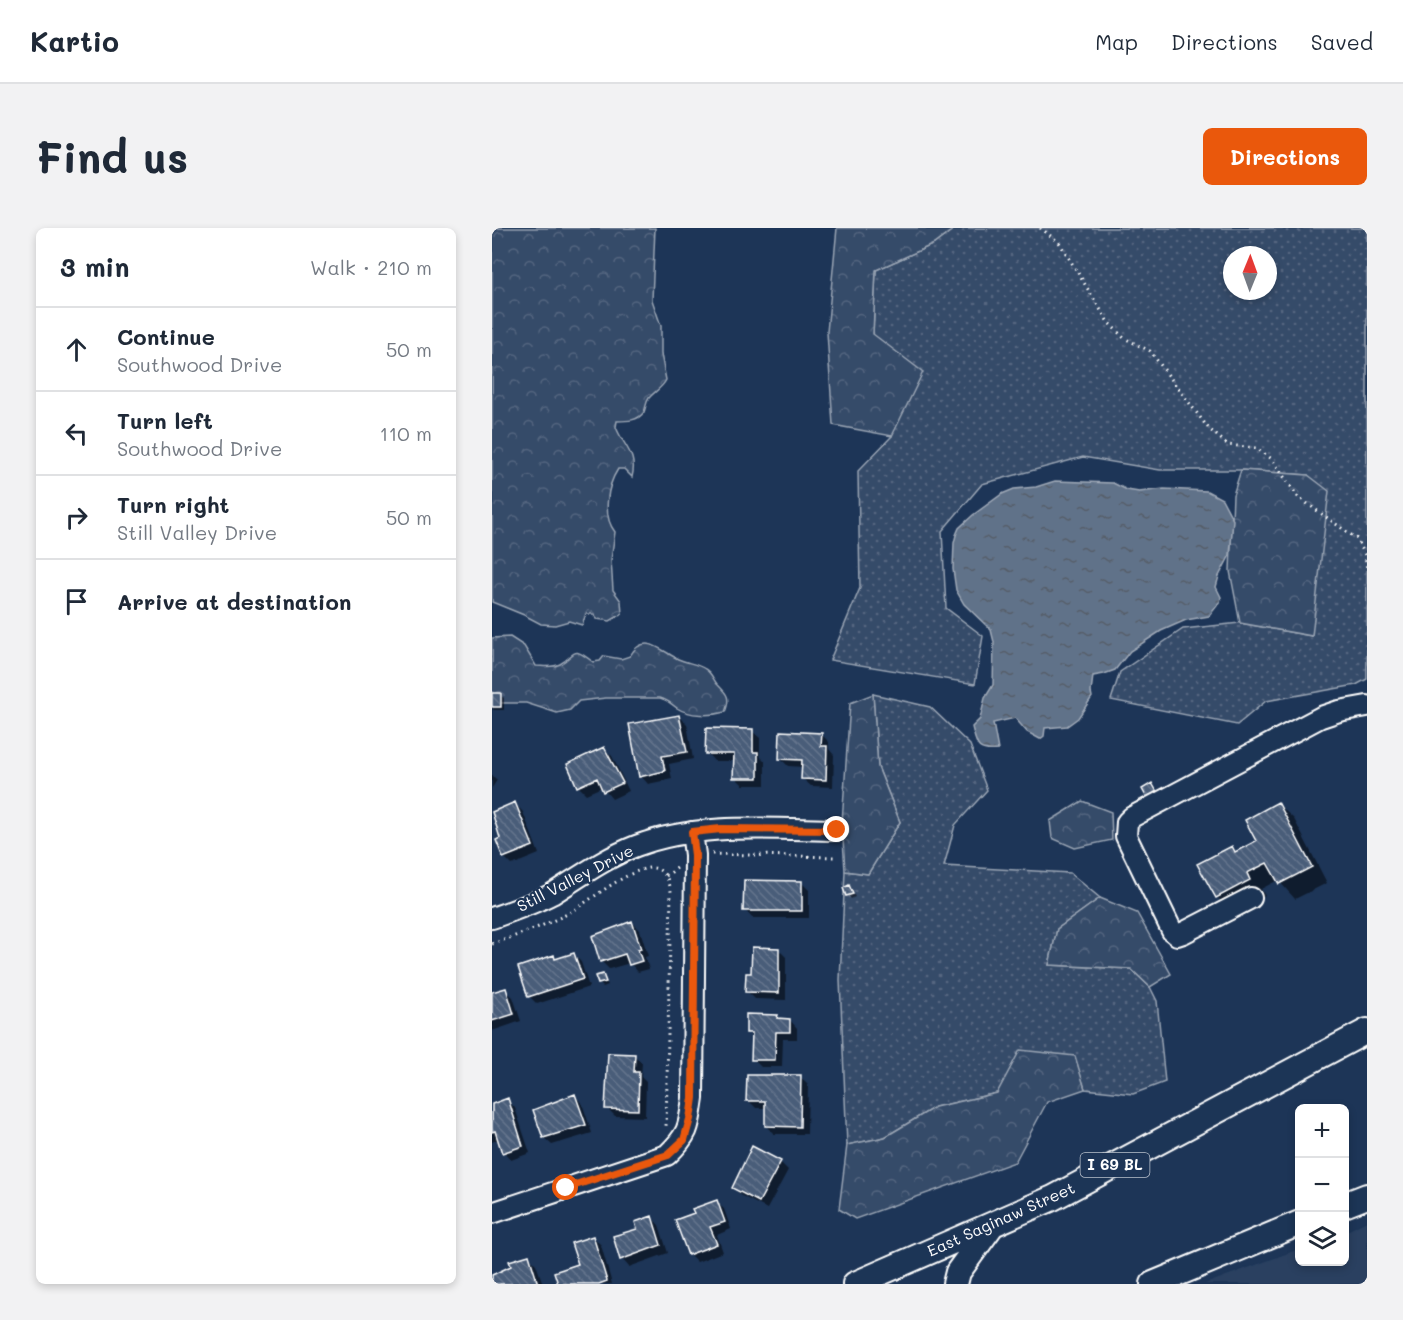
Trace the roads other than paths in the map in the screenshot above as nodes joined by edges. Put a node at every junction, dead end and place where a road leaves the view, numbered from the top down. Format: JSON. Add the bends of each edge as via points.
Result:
{"nodes":[{"id":1,"x":1367,"y":706,"type":"edge"},
{"id":2,"x":837,"y":830,"type":"dead end"},
{"id":3,"x":692,"y":832,"type":"junction"},
{"id":4,"x":1251,"y":898,"type":"dead end"},
{"id":5,"x":492,"y":918,"type":"edge"},
{"id":6,"x":1367,"y":1031,"type":"edge"},
{"id":7,"x":1367,"y":1196,"type":"edge"},
{"id":8,"x":1349,"y":1203,"type":"edge"},
{"id":9,"x":492,"y":1213,"type":"edge"},
{"id":10,"x":992,"y":1225,"type":"junction"},
{"id":11,"x":1295,"y":1225,"type":"edge"},
{"id":12,"x":855,"y":1284,"type":"edge"},
{"id":13,"x":955,"y":1284,"type":"edge"},
{"id":14,"x":1153,"y":1284,"type":"edge"}],
"edges":[{"from":1,"to":4,"type":"street","via":[[1321,717],[1127,822],[1126,836],[1172,932],[1183,933]]},
{"from":2,"to":3,"type":"street","name":"Still Valley Drive"},
{"from":3,"to":5,"type":"street","name":"Still Valley Drive","via":[[636,846],[528,906]]},
{"from":3,"to":9,"type":"street","via":[[693,1098],[684,1140],[668,1155]]},
{"from":6,"to":10,"type":"main road","name":"East Saginaw Street","number":"I 69 BL","via":[[1053,1198]]},
{"from":7,"to":8,"type":"main road"},
{"from":10,"to":12,"type":"main road","name":"East Saginaw Street","number":"I 69 BL"},
{"from":10,"to":13,"type":"main road","via":[[958,1272]]},
{"from":11,"to":14,"type":"main road"}]}
